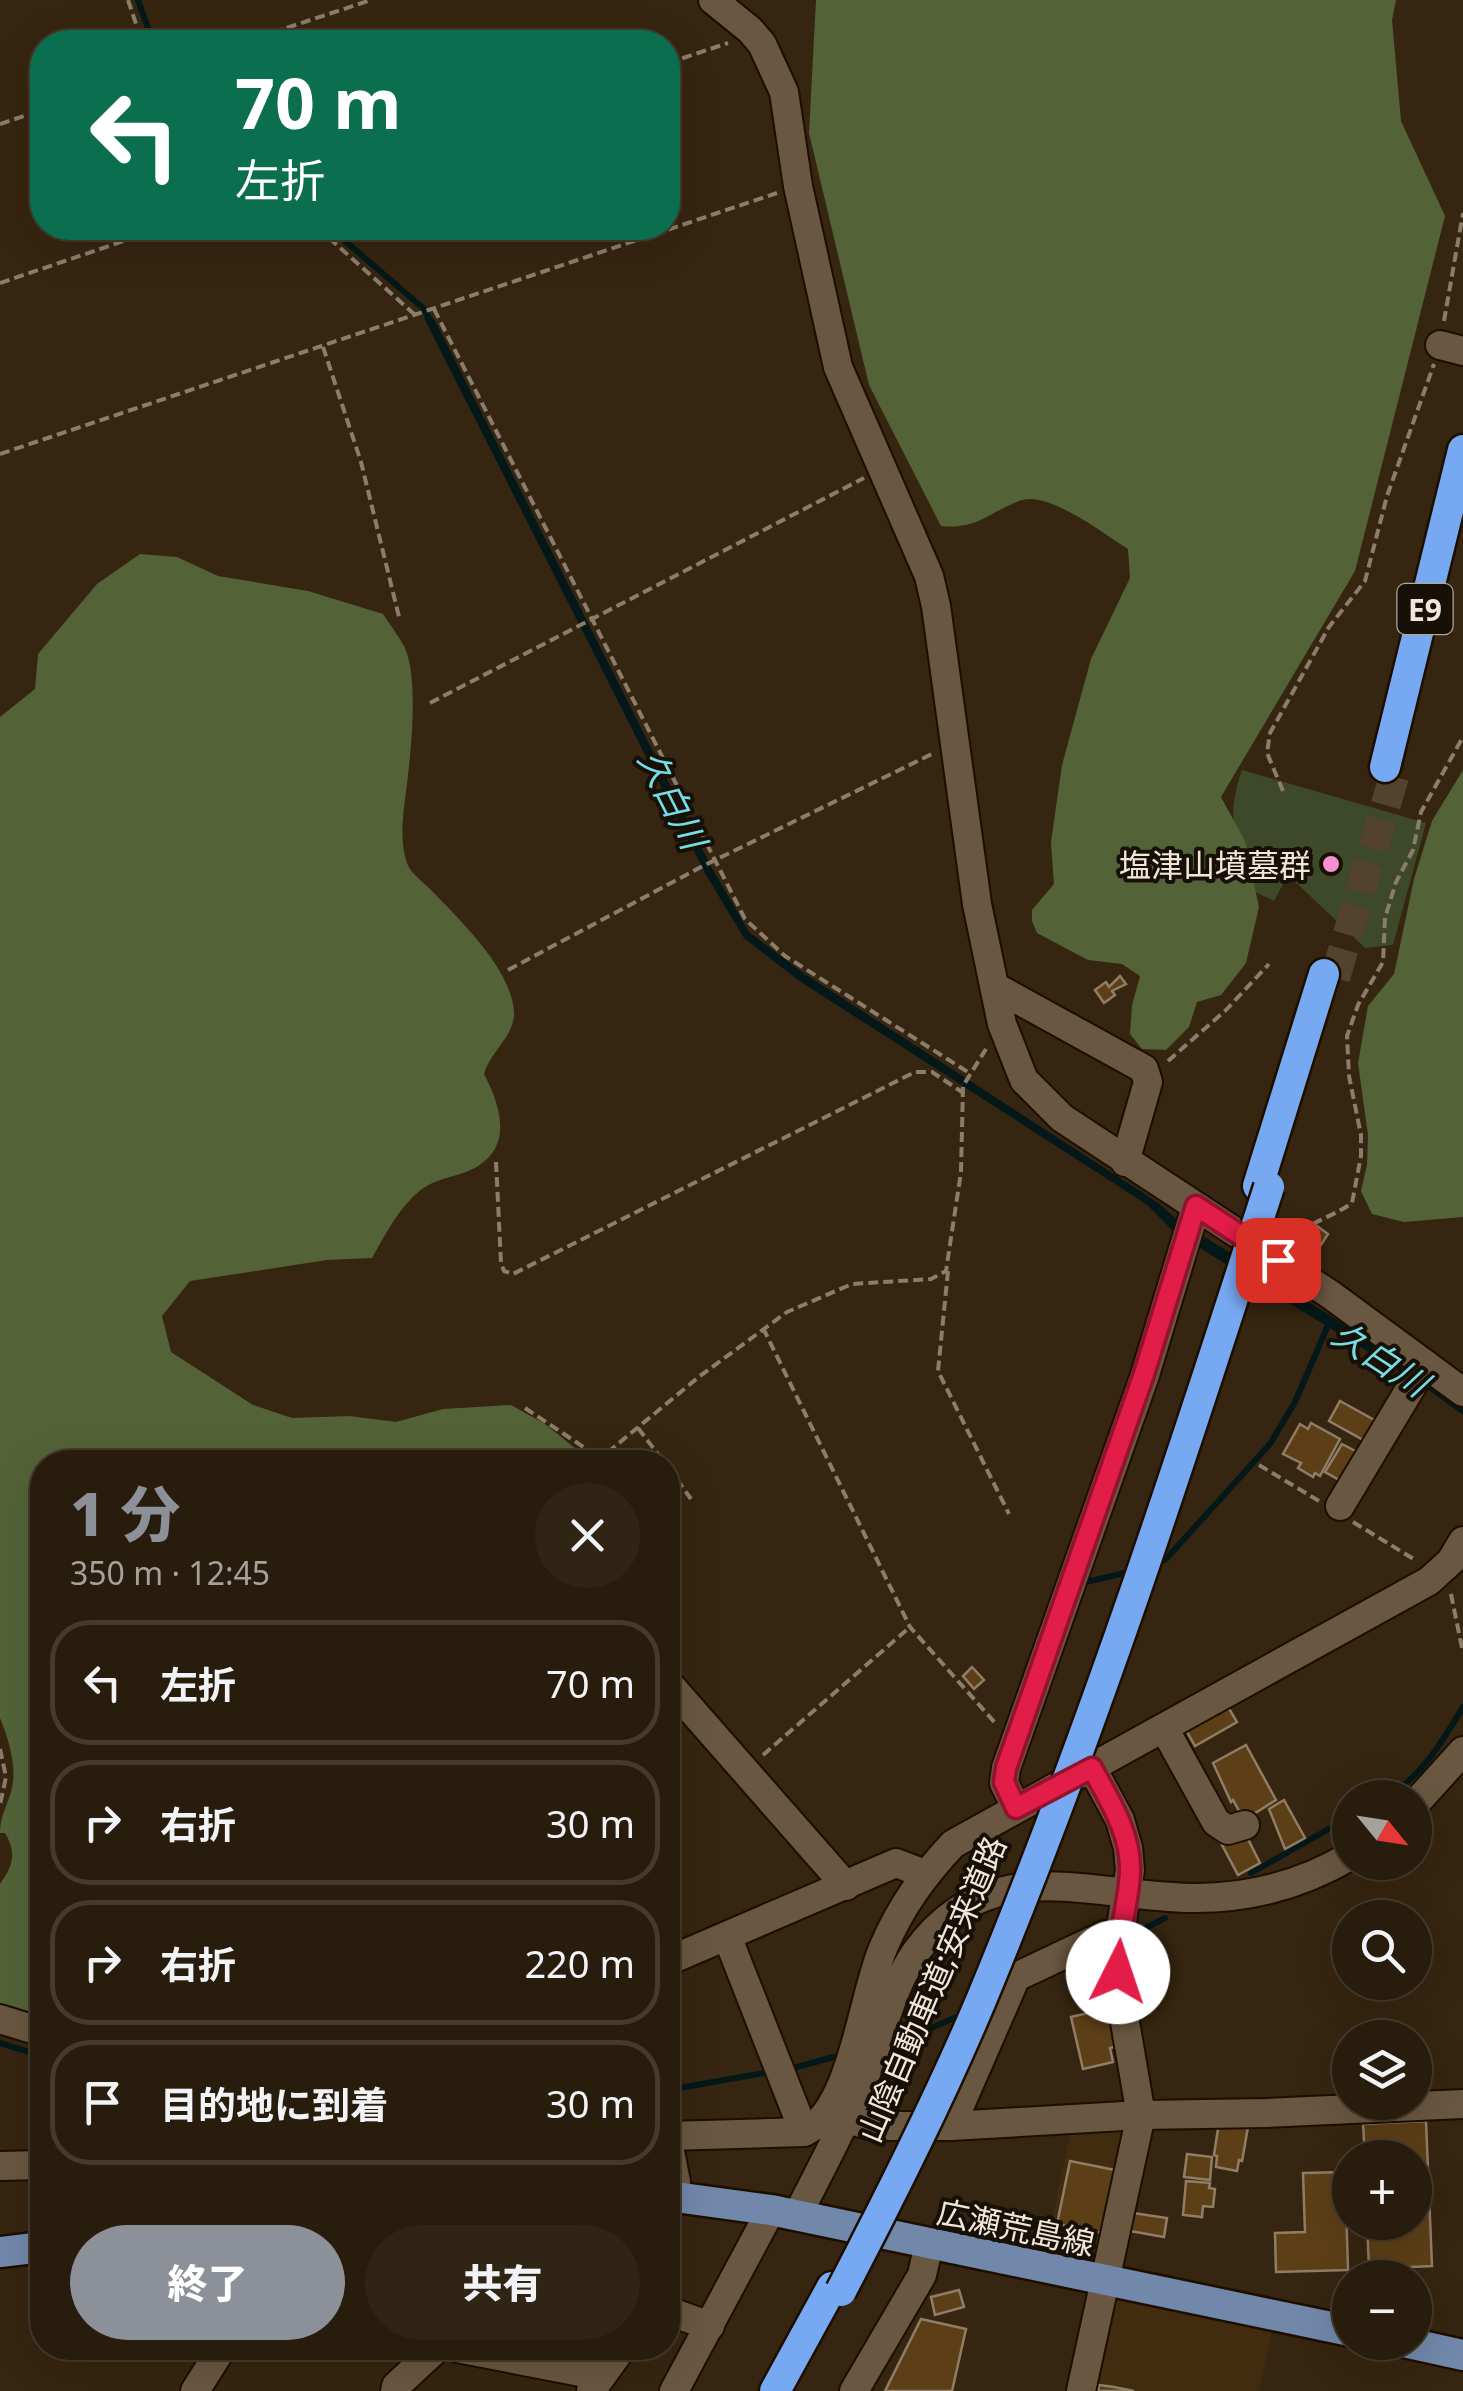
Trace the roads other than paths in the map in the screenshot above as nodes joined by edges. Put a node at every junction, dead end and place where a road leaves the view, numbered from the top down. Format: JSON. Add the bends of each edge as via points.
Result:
{"nodes":[{"id":1,"x":713,"y":0,"type":"edge"},
{"id":2,"x":1463,"y":450,"type":"edge"},
{"id":3,"x":1463,"y":499,"type":"edge"},
{"id":4,"x":1329,"y":976,"type":"tunnel mouth"},
{"id":5,"x":997,"y":988,"type":"junction"},
{"id":6,"x":1126,"y":1162,"type":"junction"},
{"id":7,"x":1196,"y":1206,"type":"junction"},
{"id":8,"x":1419,"y":1372,"type":"junction"},
{"id":9,"x":1463,"y":1392,"type":"edge"},
{"id":10,"x":1340,"y":1506,"type":"dead end"},
{"id":11,"x":1463,"y":1542,"type":"edge"},
{"id":12,"x":680,"y":1697,"type":"edge"},
{"id":13,"x":1164,"y":1728,"type":"junction"},
{"id":14,"x":1463,"y":1751,"type":"edge"},
{"id":15,"x":1092,"y":1768,"type":"junction"},
{"id":16,"x":1432,"y":1785,"type":"edge"},
{"id":17,"x":1016,"y":1808,"type":"junction"},
{"id":18,"x":1245,"y":1825,"type":"dead end"},
{"id":19,"x":1332,"y":1865,"type":"edge"},
{"id":20,"x":925,"y":1874,"type":"junction"},
{"id":21,"x":846,"y":1886,"type":"junction"},
{"id":22,"x":1127,"y":1892,"type":"junction"},
{"id":23,"x":727,"y":1936,"type":"junction"},
{"id":24,"x":1120,"y":1936,"type":"junction"},
{"id":25,"x":680,"y":1956,"type":"edge"},
{"id":26,"x":0,"y":2020,"type":"edge"},
{"id":27,"x":30,"y":2029,"type":"edge"},
{"id":28,"x":1463,"y":2104,"type":"edge"},
{"id":29,"x":1141,"y":2115,"type":"junction"},
{"id":30,"x":845,"y":2119,"type":"junction"},
{"id":31,"x":951,"y":2126,"type":"junction"},
{"id":32,"x":804,"y":2132,"type":"junction"},
{"id":33,"x":680,"y":2137,"type":"edge"},
{"id":34,"x":30,"y":2165,"type":"edge"},
{"id":35,"x":0,"y":2166,"type":"edge"},
{"id":36,"x":680,"y":2198,"type":"edge"},
{"id":37,"x":784,"y":2213,"type":"junction"},
{"id":38,"x":929,"y":2244,"type":"junction"},
{"id":39,"x":30,"y":2248,"type":"edge"},
{"id":40,"x":0,"y":2252,"type":"edge"},
{"id":41,"x":1105,"y":2282,"type":"junction"},
{"id":42,"x":837,"y":2289,"type":"junction"},
{"id":43,"x":680,"y":2315,"type":"edge"},
{"id":44,"x":710,"y":2326,"type":"junction"},
{"id":45,"x":1332,"y":2328,"type":"edge"},
{"id":46,"x":1432,"y":2348,"type":"edge"},
{"id":47,"x":1463,"y":2355,"type":"edge"},
{"id":48,"x":214,"y":2360,"type":"edge"},
{"id":49,"x":424,"y":2360,"type":"edge"},
{"id":50,"x":503,"y":2360,"type":"edge"},
{"id":51,"x":613,"y":2360,"type":"edge"},
{"id":52,"x":596,"y":2384,"type":"edge"},
{"id":53,"x":195,"y":2391,"type":"edge"},
{"id":54,"x":395,"y":2391,"type":"edge"},
{"id":55,"x":674,"y":2391,"type":"edge"},
{"id":56,"x":775,"y":2391,"type":"edge"},
{"id":57,"x":784,"y":2391,"type":"edge"},
{"id":58,"x":854,"y":2391,"type":"edge"},
{"id":59,"x":1081,"y":2391,"type":"edge"}],
"edges":[{"from":1,"to":5,"type":"street","via":[[762,44],[784,92],[838,367],[929,576],[977,904]]},
{"from":2,"to":3,"type":"highway","number":"E9","via":[[1390,768]]},
{"from":4,"to":42,"type":"highway","name":"山陰自動車道;安来道路","bridge":true,"via":[[1184,1448],[1042,1849],[936,2099]]},
{"from":5,"to":6,"type":"street","via":[[1002,1024],[1024,1080],[1062,1118]]},
{"from":5,"to":6,"type":"street","via":[[1144,1069],[1148,1082]]},
{"from":6,"to":7,"type":"street"},
{"from":7,"to":8,"type":"street","via":[[1332,1295]]},
{"from":7,"to":17,"type":"street","via":[[1016,1740],[1004,1782]]},
{"from":8,"to":9,"type":"street"},
{"from":8,"to":10,"type":"street"},
{"from":11,"to":13,"type":"street","via":[[1440,1574]]},
{"from":12,"to":21,"type":"street"},
{"from":13,"to":15,"type":"street"},
{"from":13,"to":18,"type":"street","via":[[1216,1822],[1228,1830]]},
{"from":14,"to":16,"type":"street"},
{"from":15,"to":17,"type":"street"},
{"from":15,"to":22,"type":"street","via":[[1128,1848]]},
{"from":17,"to":20,"type":"street","via":[[953,1844]]},
{"from":19,"to":22,"type":"street","via":[[1258,1892],[1190,1898]]},
{"from":20,"to":21,"type":"street","via":[[896,1864]]},
{"from":20,"to":32,"type":"street","via":[[882,1950],[850,2061],[826,2114]]},
{"from":21,"to":23,"type":"street"},
{"from":22,"to":24,"type":"street"},
{"from":22,"to":30,"type":"street","via":[[1009,1888],[963,1906],[936,1928],[901,1977]]},
{"from":23,"to":25,"type":"street"},
{"from":23,"to":32,"type":"street"},
{"from":24,"to":29,"type":"street","via":[[1120,1993]]},
{"from":24,"to":31,"type":"street","via":[[1105,1935],[1016,1977]]},
{"from":26,"to":27,"type":"street"},
{"from":28,"to":29,"type":"street"},
{"from":29,"to":31,"type":"street"},
{"from":29,"to":41,"type":"street"},
{"from":30,"to":31,"type":"street","via":[[873,2126]]},
{"from":30,"to":37,"type":"street"},
{"from":32,"to":33,"type":"street"},
{"from":34,"to":35,"type":"street"},
{"from":36,"to":37,"type":"main road","name":"広瀬荒島線"},
{"from":37,"to":38,"type":"main road","name":"広瀬荒島線"},
{"from":37,"to":44,"type":"street"},
{"from":38,"to":41,"type":"main road","name":"広瀬荒島線"},
{"from":38,"to":58,"type":"street","via":[[922,2275]]},
{"from":39,"to":40,"type":"main road"},
{"from":41,"to":45,"type":"main road","name":"広瀬荒島線"},
{"from":41,"to":59,"type":"street"},
{"from":42,"to":56,"type":"highway","name":"山陰自動車道;安来道路"},
{"from":42,"to":57,"type":"highway","name":"山陰自動車道;安来道路"},
{"from":43,"to":44,"type":"street"},
{"from":44,"to":55,"type":"street"},
{"from":46,"to":47,"type":"main road"},
{"from":48,"to":53,"type":"street"},
{"from":49,"to":54,"type":"street"},
{"from":50,"to":52,"type":"street"},
{"from":51,"to":52,"type":"street"}]}
